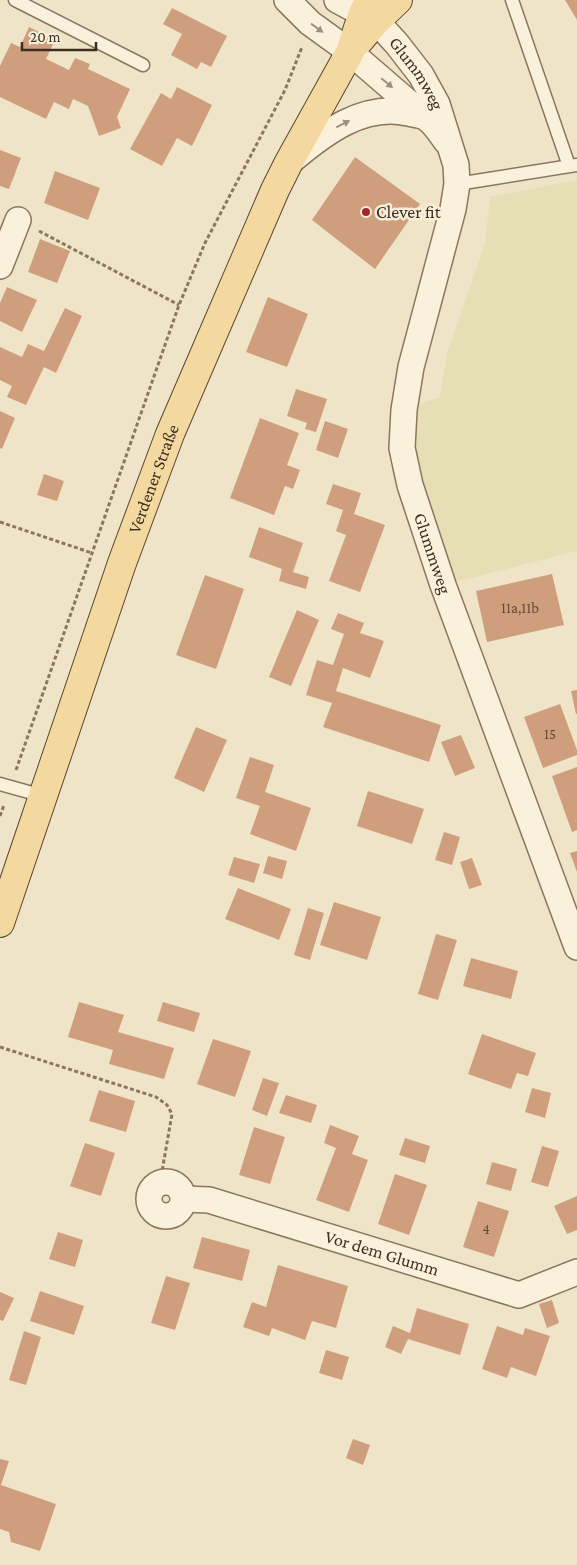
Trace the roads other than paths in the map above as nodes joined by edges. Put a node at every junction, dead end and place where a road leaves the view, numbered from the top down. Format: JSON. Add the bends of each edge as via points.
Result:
{"nodes":[{"id":1,"x":15,"y":0,"type":"edge"},
{"id":2,"x":287,"y":0,"type":"edge"},
{"id":3,"x":337,"y":0,"type":"edge"},
{"id":4,"x":398,"y":0,"type":"edge"},
{"id":5,"x":512,"y":0,"type":"edge"},
{"id":6,"x":369,"y":12,"type":"edge"},
{"id":7,"x":350,"y":52,"type":"junction"},
{"id":8,"x":143,"y":64,"type":"dead end"},
{"id":9,"x":426,"y":117,"type":"junction"},
{"id":10,"x":451,"y":147,"type":"junction"},
{"id":11,"x":289,"y":162,"type":"junction"},
{"id":12,"x":573,"y":165,"type":"edge"},
{"id":13,"x":456,"y":184,"type":"junction"},
{"id":14,"x":18,"y":220,"type":"road end"},
{"id":15,"x":0,"y":266,"type":"edge"},
{"id":16,"x":5,"y":785,"type":"edge"},
{"id":17,"x":43,"y":796,"type":"junction"},
{"id":18,"x":0,"y":923,"type":"edge"},
{"id":19,"x":575,"y":935,"type":"edge"},
{"id":20,"x":160,"y":1183,"type":"road end"},
{"id":21,"x":577,"y":1272,"type":"edge"}],
"edges":[{"from":1,"to":8,"type":"lane"},
{"from":2,"to":7,"type":"street","name":"Glummweg","one_way":true,"via":[[310,23]]},
{"from":3,"to":6,"type":"street","name":"Glummweg"},
{"from":4,"to":6,"type":"main road","name":"Verdener Straße"},
{"from":5,"to":12,"type":"lane"},
{"from":6,"to":7,"type":"main road","name":"Verdener Straße"},
{"from":6,"to":10,"type":"street","name":"Glummweg","via":[[421,75],[437,104]]},
{"from":7,"to":9,"type":"street","name":"Glummweg","one_way":true},
{"from":7,"to":11,"type":"main road","name":"Verdener Straße"},
{"from":9,"to":10,"type":"street","name":"Glummweg"},
{"from":11,"to":9,"type":"street","name":"Glummweg","one_way":true,"via":[[338,126],[372,112],[399,111]]},
{"from":10,"to":13,"type":"street","name":"Glummweg"},
{"from":11,"to":17,"type":"main road","name":"Verdener Straße","via":[[170,434],[122,563]]},
{"from":12,"to":13,"type":"lane"},
{"from":13,"to":19,"type":"street","name":"Glummweg","via":[[453,209],[411,367],[402,448],[410,485],[443,585]]},
{"from":14,"to":15,"type":"street"},
{"from":16,"to":17,"type":"lane"},
{"from":17,"to":18,"type":"main road","name":"Verdener Straße"},
{"from":20,"to":21,"type":"street","name":"Vor dem Glumm","via":[[151,1190],[149,1200],[150,1206],[164,1216],[175,1214],[184,1199],[209,1200],[519,1295]]}]}
